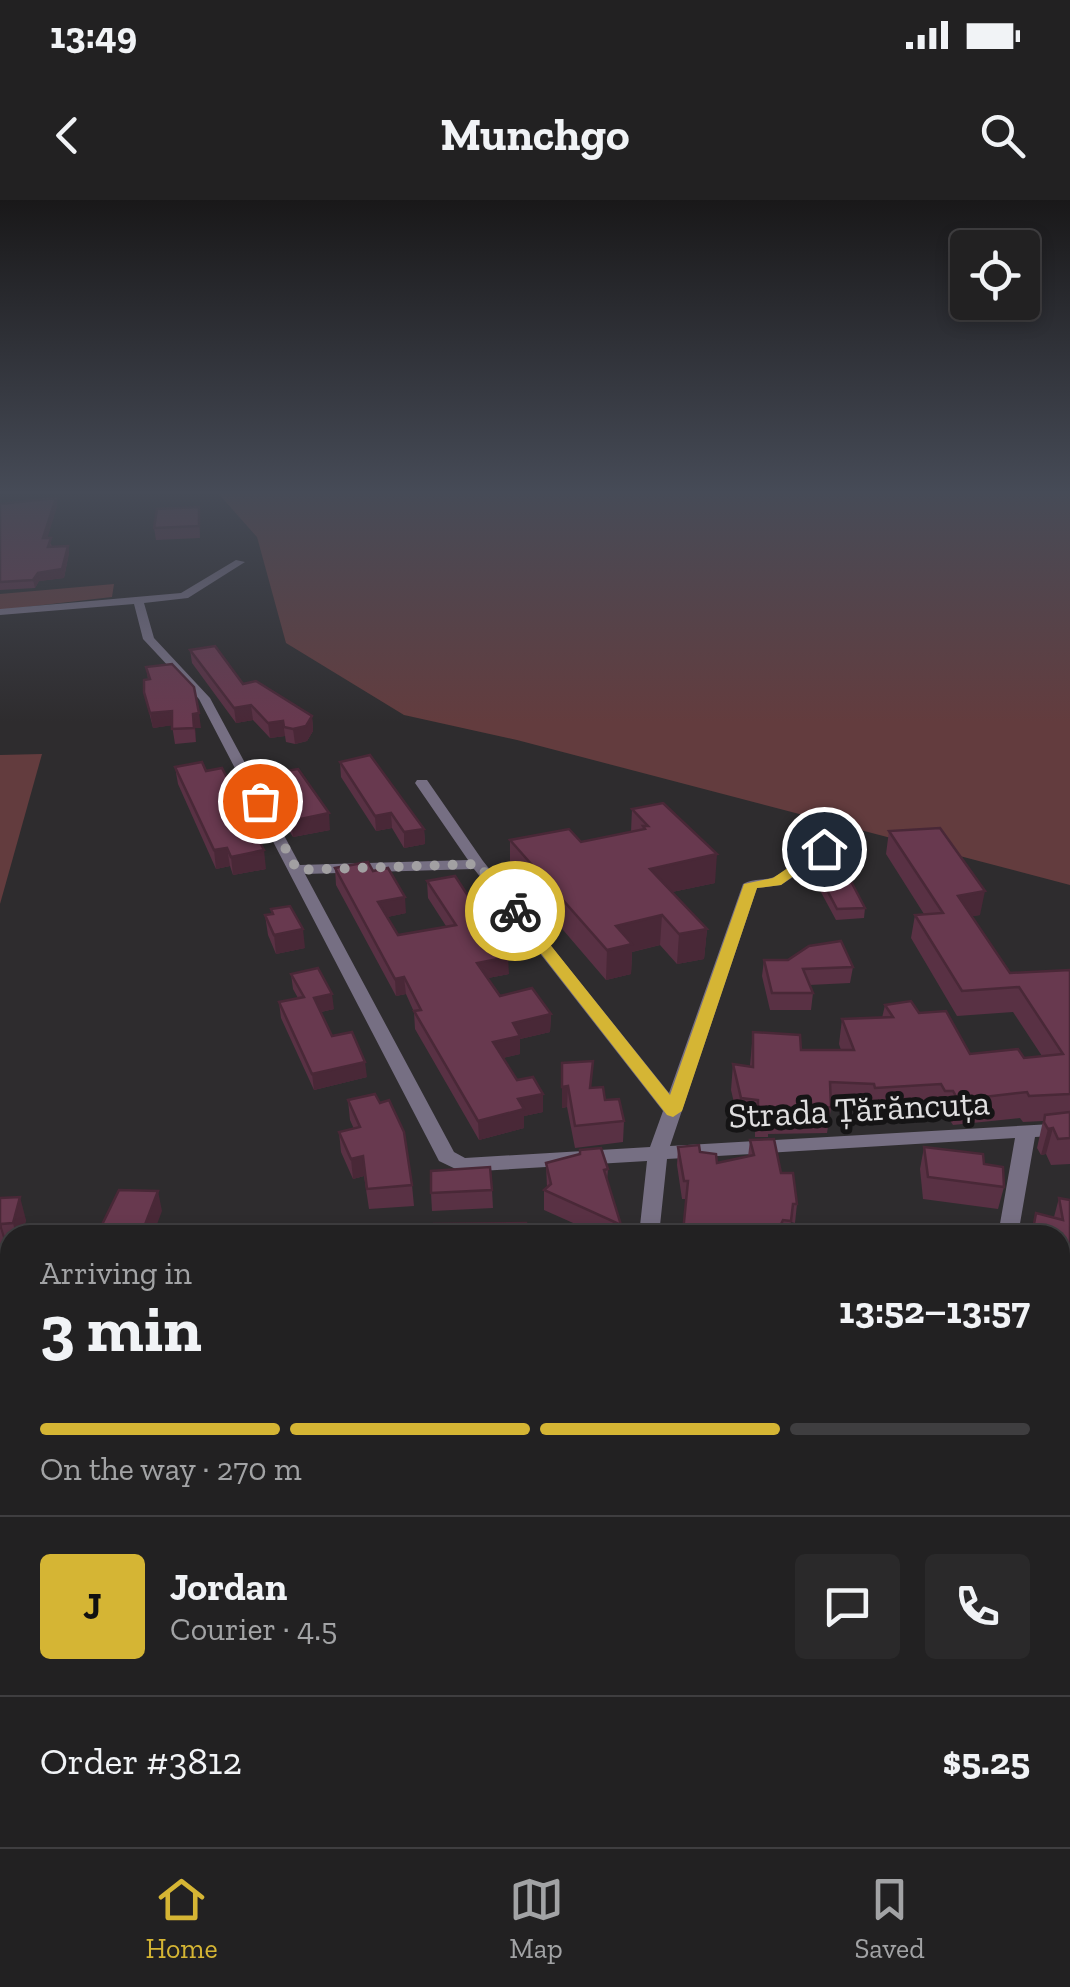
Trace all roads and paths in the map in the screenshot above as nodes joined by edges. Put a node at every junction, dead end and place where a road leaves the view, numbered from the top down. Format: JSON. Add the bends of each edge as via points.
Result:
{"nodes":[{"id":1,"x":229,"y":569,"type":"edge"},
{"id":2,"x":138,"y":599,"type":"junction"},
{"id":3,"x":0,"y":612,"type":"edge"},
{"id":4,"x":422,"y":783,"type":"dead end"},
{"id":5,"x":824,"y":849,"type":"dead end"},
{"id":6,"x":478,"y":864,"type":"junction"},
{"id":7,"x":297,"y":870,"type":"junction"},
{"id":8,"x":673,"y":1111,"type":"junction"},
{"id":9,"x":1070,"y":1129,"type":"edge"},
{"id":10,"x":1026,"y":1132,"type":"junction"},
{"id":11,"x":658,"y":1152,"type":"junction"},
{"id":12,"x":650,"y":1225,"type":"edge"},
{"id":13,"x":1010,"y":1225,"type":"edge"}],
"edges":[{"from":1,"to":2,"type":"street","via":[[184,596]]},
{"from":2,"to":3,"type":"street"},
{"from":2,"to":7,"type":"street","via":[[144,631],[204,698]]},
{"from":4,"to":6,"type":"street"},
{"from":5,"to":8,"type":"street","name":"Strada Țărăncuța","via":[[776,882],[751,884]]},
{"from":6,"to":7,"type":"street"},
{"from":6,"to":8,"type":"street"},
{"from":7,"to":11,"type":"street","via":[[446,1156],[462,1165]]},
{"from":8,"to":11,"type":"street","name":"Strada Țărăncuța"},
{"from":9,"to":10,"type":"street","name":"Strada Țărăncuța"},
{"from":10,"to":11,"type":"street","name":"Strada Țărăncuța"},
{"from":10,"to":13,"type":"street"},
{"from":11,"to":12,"type":"street"}]}
